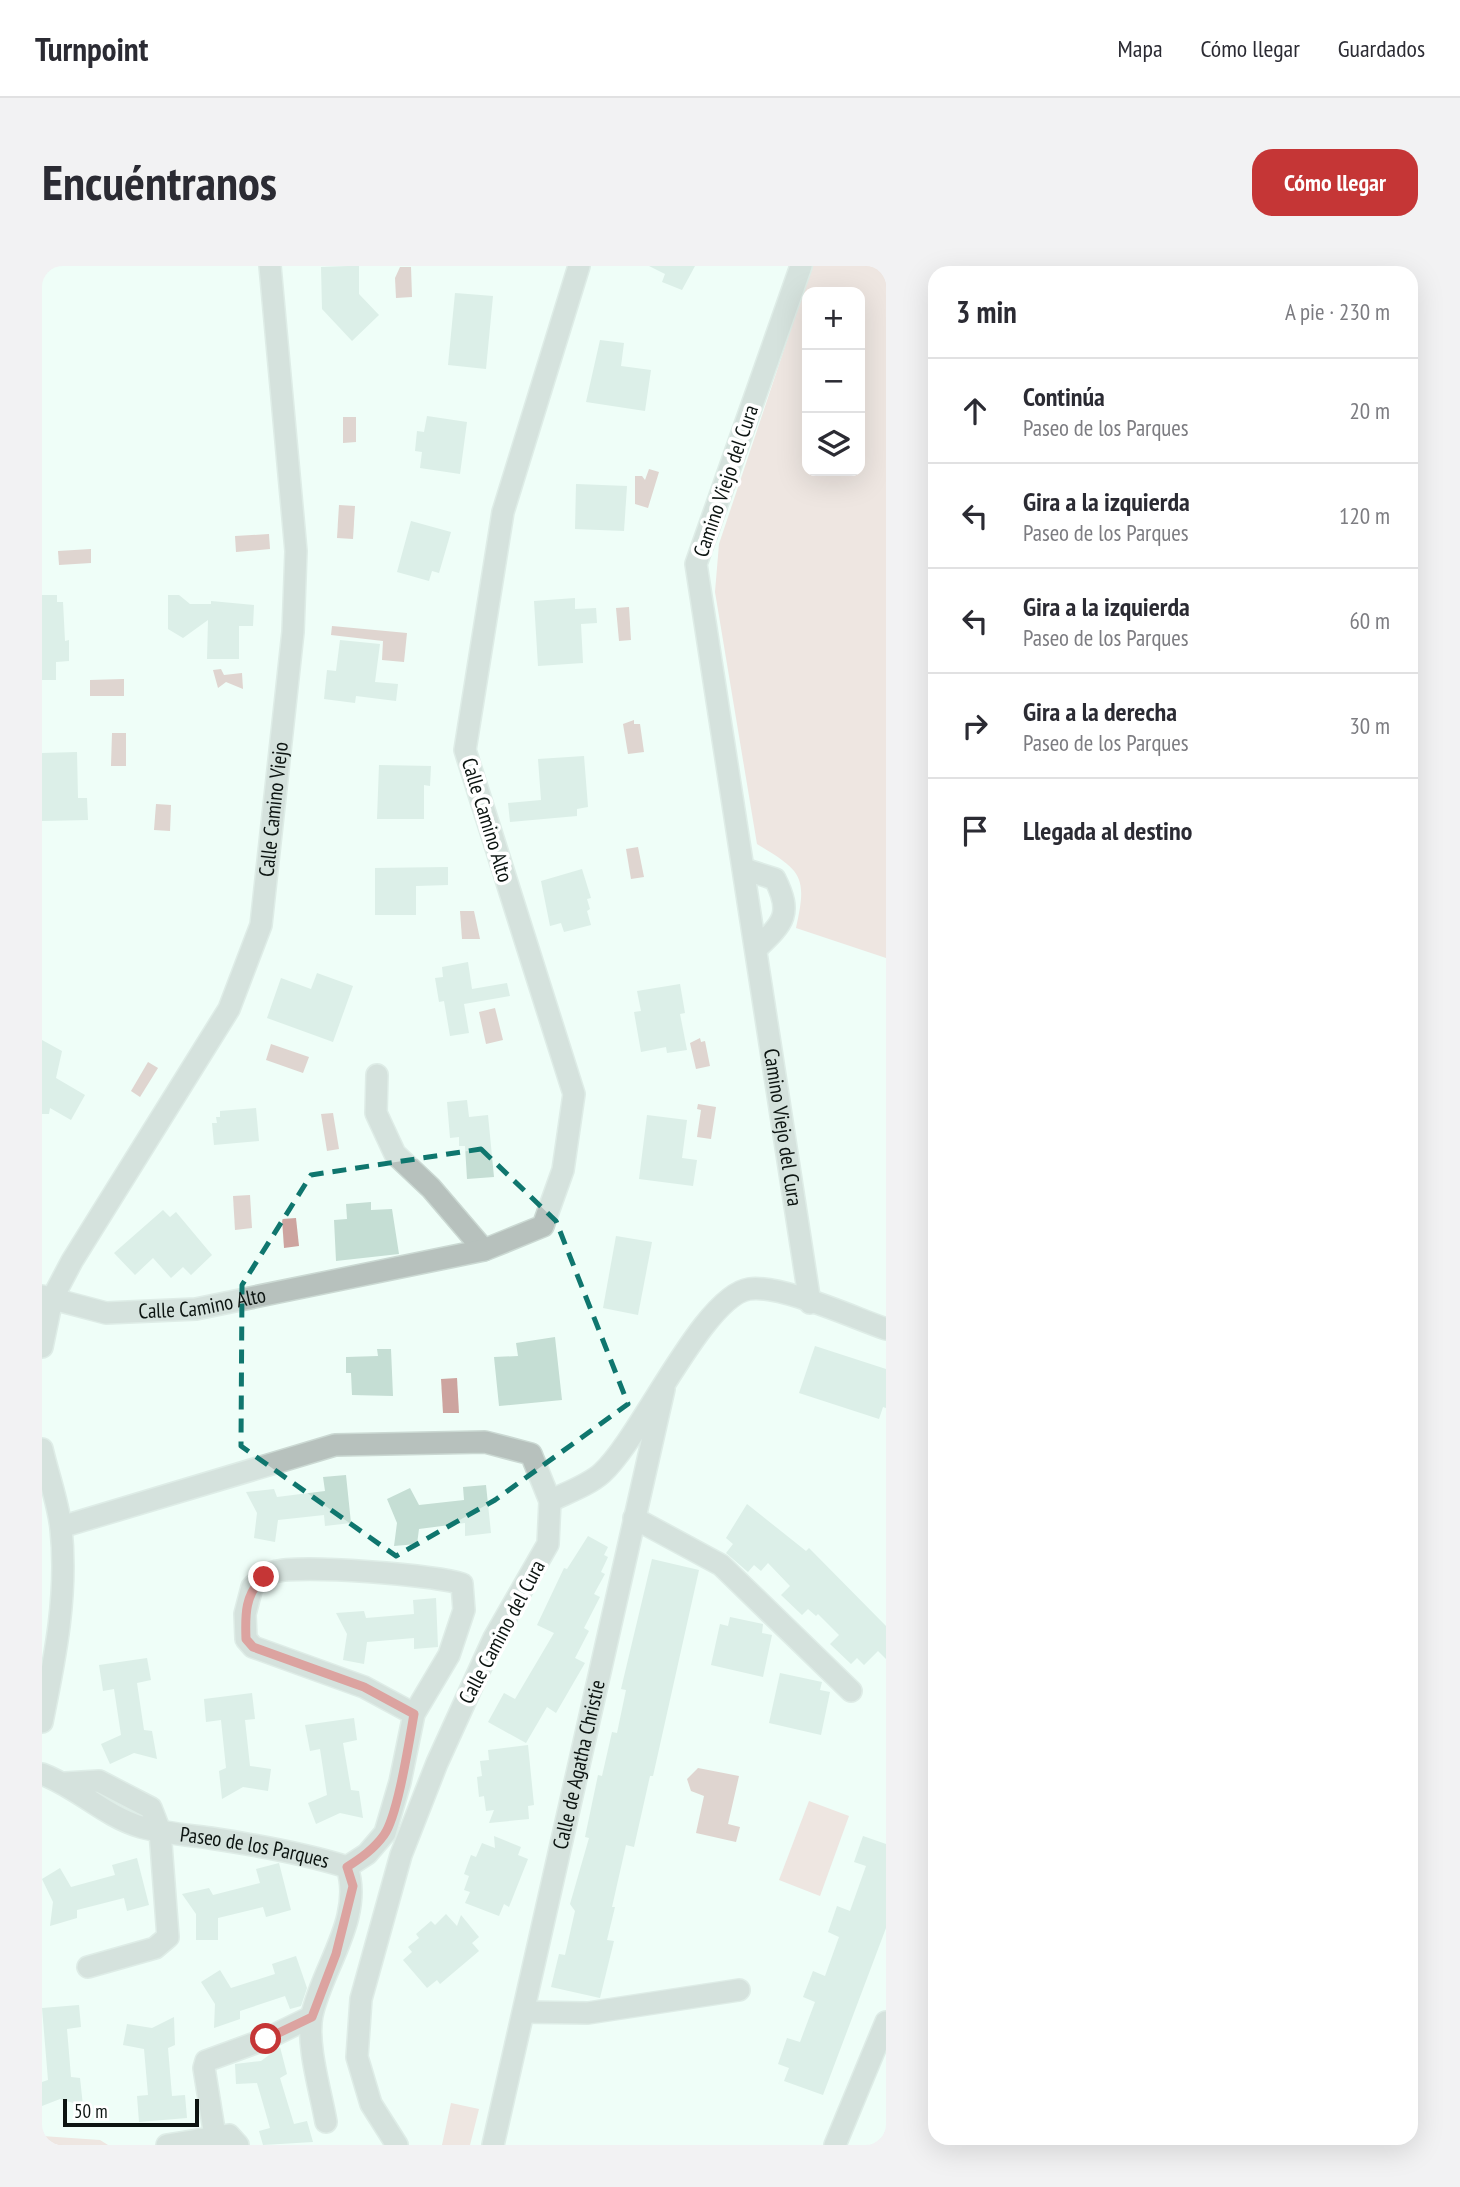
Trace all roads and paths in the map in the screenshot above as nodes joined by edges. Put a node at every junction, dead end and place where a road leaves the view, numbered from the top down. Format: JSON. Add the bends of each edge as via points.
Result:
{"nodes":[{"id":1,"x":270,"y":266,"type":"edge"},
{"id":2,"x":579,"y":266,"type":"edge"},
{"id":3,"x":801,"y":266,"type":"edge"},
{"id":4,"x":744,"y":869,"type":"junction"},
{"id":5,"x":756,"y":949,"type":"junction"},
{"id":6,"x":377,"y":1075,"type":"dead end"},
{"id":7,"x":484,"y":1250,"type":"junction"},
{"id":8,"x":47,"y":1297,"type":"edge"},
{"id":9,"x":810,"y":1303,"type":"junction"},
{"id":10,"x":886,"y":1329,"type":"edge"},
{"id":11,"x":42,"y":1347,"type":"edge"},
{"id":12,"x":664,"y":1389,"type":"junction"},
{"id":13,"x":42,"y":1449,"type":"edge"},
{"id":14,"x":550,"y":1501,"type":"junction"},
{"id":15,"x":634,"y":1518,"type":"junction"},
{"id":16,"x":61,"y":1527,"type":"junction"},
{"id":17,"x":851,"y":1691,"type":"dead end"},
{"id":18,"x":414,"y":1714,"type":"junction"},
{"id":19,"x":42,"y":1722,"type":"edge"},
{"id":20,"x":42,"y":1774,"type":"edge"},
{"id":21,"x":160,"y":1830,"type":"junction"},
{"id":22,"x":347,"y":1867,"type":"junction"},
{"id":23,"x":88,"y":1967,"type":"dead end"},
{"id":24,"x":739,"y":1990,"type":"dead end"},
{"id":25,"x":524,"y":2012,"type":"junction"},
{"id":26,"x":312,"y":2017,"type":"junction"},
{"id":27,"x":886,"y":2022,"type":"edge"},
{"id":28,"x":326,"y":2122,"type":"dead end"},
{"id":29,"x":215,"y":2136,"type":"junction"},
{"id":30,"x":167,"y":2145,"type":"edge"},
{"id":31,"x":238,"y":2145,"type":"edge"},
{"id":32,"x":397,"y":2145,"type":"edge"},
{"id":33,"x":493,"y":2145,"type":"edge"},
{"id":34,"x":835,"y":2145,"type":"edge"}],
"edges":[{"from":1,"to":8,"type":"street","name":"Calle Camino Viejo","via":[[296,551],[293,632],[261,925],[229,1009]]},
{"from":2,"to":7,"type":"street","name":"Calle Camino Alto","via":[[503,512],[465,750],[574,1094],[563,1170],[543,1226]]},
{"from":3,"to":4,"type":"street","name":"Camino Viejo del Cura","via":[[696,564]]},
{"from":4,"to":5,"type":"street","name":"Camino Viejo del Cura"},
{"from":4,"to":5,"type":"street","via":[[775,879],[786,901],[780,926]]},
{"from":5,"to":9,"type":"street","name":"Camino Viejo del Cura"},
{"from":6,"to":7,"type":"street","via":[[376,1113],[396,1154]]},
{"from":7,"to":8,"type":"street","name":"Calle Camino Alto","via":[[195,1309],[106,1313]]},
{"from":8,"to":11,"type":"street"},
{"from":9,"to":10,"type":"street","name":"Calle de Agatha Christie"},
{"from":9,"to":12,"type":"street","name":"Calle de Agatha Christie","via":[[777,1291],[750,1288],[727,1297],[687,1346]]},
{"from":12,"to":14,"type":"street","name":"Calle de Agatha Christie","via":[[601,1474]]},
{"from":12,"to":15,"type":"street","name":"Calle de Agatha Christie"},
{"from":13,"to":16,"type":"street"},
{"from":14,"to":16,"type":"street","name":"Calle Camino del Cura","via":[[531,1454],[485,1442],[335,1445]]},
{"from":14,"to":32,"type":"street","name":"Calle Camino del Cura","via":[[548,1544],[494,1638],[437,1763],[401,1855],[373,1946],[361,1999],[357,2057],[371,2104]]},
{"from":15,"to":17,"type":"street","via":[[721,1565]]},
{"from":15,"to":25,"type":"street","name":"Calle de Agatha Christie"},
{"from":16,"to":19,"type":"street","via":[[62,1616]]},
{"from":18,"to":18,"type":"street","name":"Paseo de los Parques","via":[[449,1655],[464,1609],[462,1584],[443,1578],[340,1570],[276,1572],[252,1587],[245,1614],[246,1639],[253,1647],[364,1687]]},
{"from":18,"to":22,"type":"street","name":"Paseo de los Parques","via":[[385,1833],[368,1854]]},
{"from":20,"to":21,"type":"street","name":"Paseo de los Parques","via":[[65,1783],[88,1802],[139,1826]]},
{"from":21,"to":22,"type":"street","name":"Paseo de los Parques"},
{"from":21,"to":23,"type":"street","name":"Paseo de los Parques","via":[[168,1937],[155,1948]]},
{"from":22,"to":26,"type":"street","name":"Paseo de los Parques","via":[[353,1886],[336,1954]]},
{"from":24,"to":25,"type":"street","via":[[588,2013]]},
{"from":25,"to":33,"type":"street","name":"Calle de Agatha Christie"},
{"from":26,"to":28,"type":"street","name":"Paseo de los Parques","via":[[312,2044]]},
{"from":26,"to":29,"type":"street","via":[[206,2061]]},
{"from":27,"to":34,"type":"street"},
{"from":29,"to":30,"type":"street"},
{"from":29,"to":31,"type":"street","via":[[229,2135]]}]}
